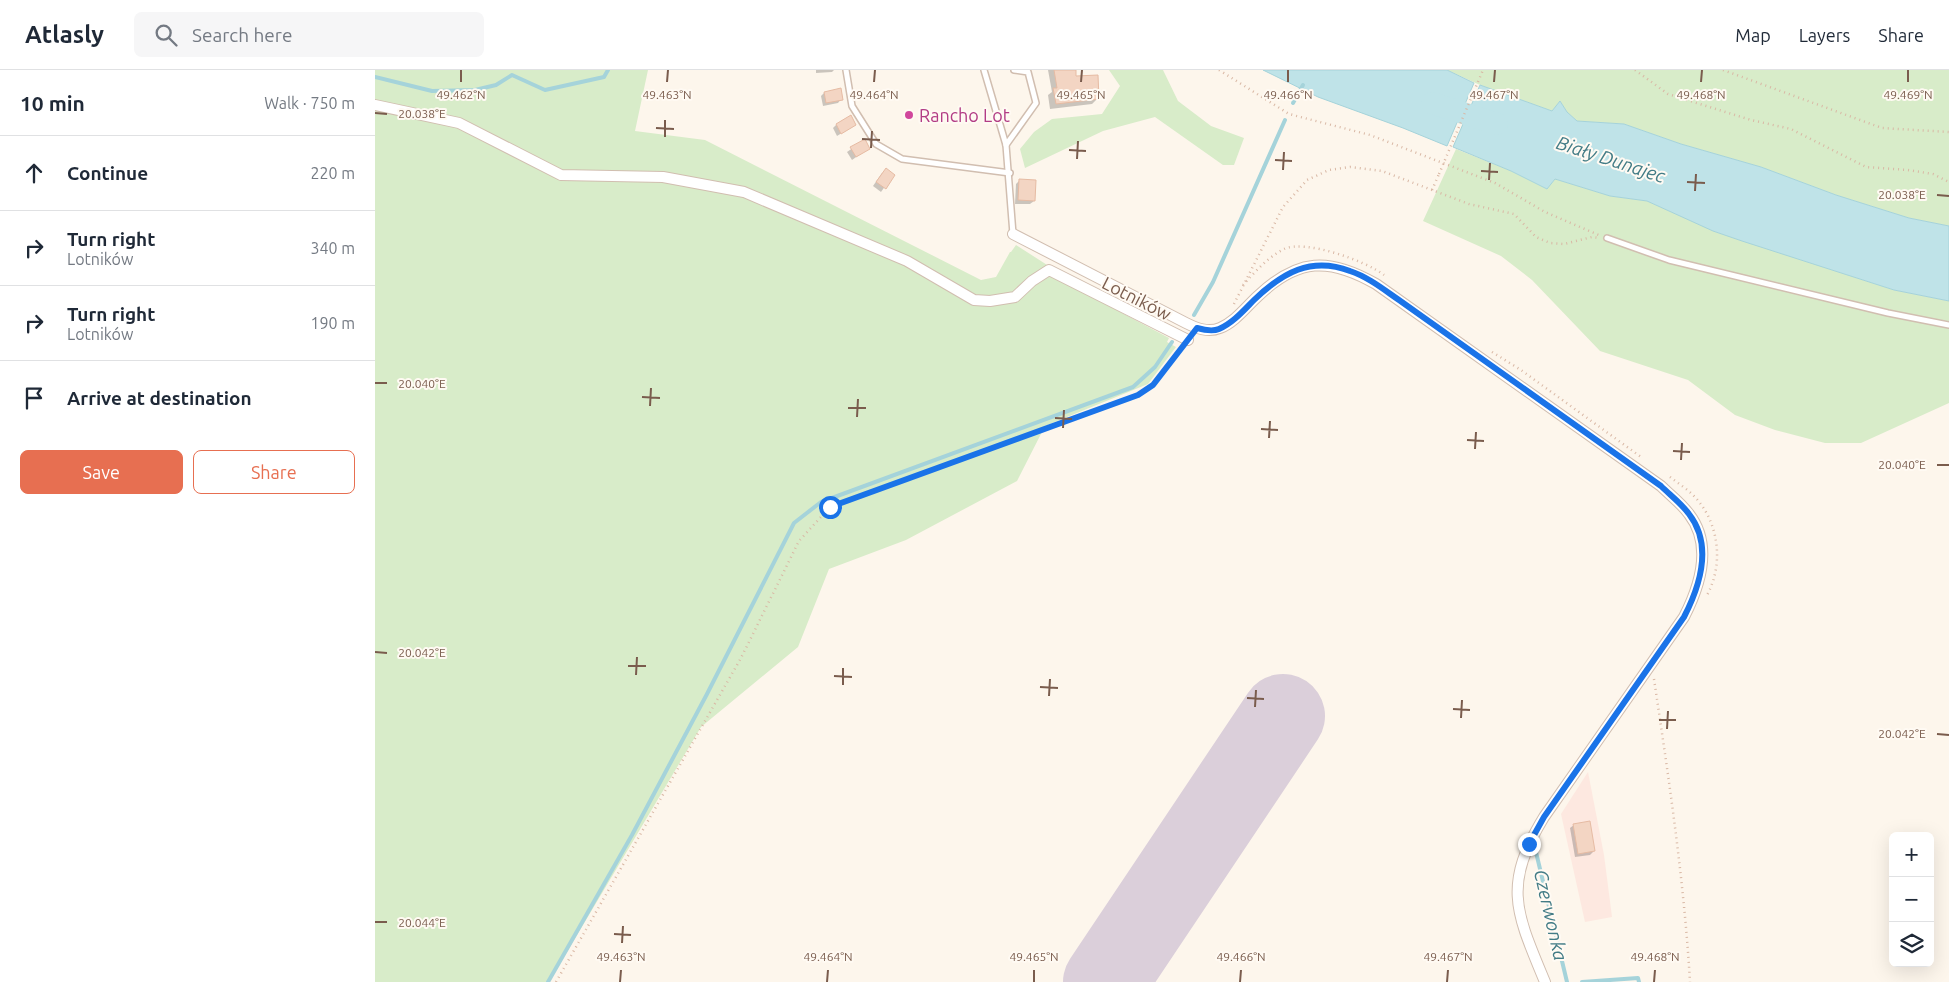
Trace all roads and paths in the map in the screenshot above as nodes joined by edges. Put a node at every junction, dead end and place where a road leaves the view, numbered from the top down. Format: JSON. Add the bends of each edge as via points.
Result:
{"nodes":[{"id":1,"x":846,"y":70,"type":"edge"},
{"id":2,"x":984,"y":70,"type":"edge"},
{"id":3,"x":1014,"y":70,"type":"edge"},
{"id":4,"x":1219,"y":70,"type":"edge"},
{"id":5,"x":1483,"y":70,"type":"edge"},
{"id":6,"x":1635,"y":70,"type":"edge"},
{"id":7,"x":1723,"y":70,"type":"edge"},
{"id":8,"x":375,"y":105,"type":"edge"},
{"id":9,"x":1949,"y":132,"type":"edge"},
{"id":10,"x":1006,"y":145,"type":"junction"},
{"id":11,"x":1010,"y":172,"type":"junction"},
{"id":12,"x":1949,"y":182,"type":"edge"},
{"id":13,"x":1432,"y":190,"type":"junction"},
{"id":14,"x":1013,"y":234,"type":"joint"},
{"id":15,"x":1607,"y":238,"type":"junction"},
{"id":16,"x":1391,"y":279,"type":"dead end"},
{"id":17,"x":1243,"y":286,"type":"junction"},
{"id":18,"x":1949,"y":325,"type":"edge"},
{"id":19,"x":1223,"y":327,"type":"junction"},
{"id":20,"x":1188,"y":340,"type":"joint"},
{"id":21,"x":1491,"y":350,"type":"dead end"},
{"id":22,"x":1642,"y":457,"type":"dead end"},
{"id":23,"x":1666,"y":474,"type":"dead end"},
{"id":24,"x":1704,"y":601,"type":"dead end"},
{"id":25,"x":1654,"y":675,"type":"dead end"},
{"id":26,"x":556,"y":982,"type":"edge"},
{"id":27,"x":1545,"y":982,"type":"edge"},
{"id":28,"x":1690,"y":982,"type":"edge"}],
"edges":[{"from":1,"to":11,"type":"lane","via":[[852,106],[876,144],[902,159]]},
{"from":2,"to":10,"type":"lane"},
{"from":3,"to":10,"type":"lane","via":[[1028,72],[1036,103]]},
{"from":4,"to":15,"type":"path","via":[[1289,114],[1370,135],[1495,183],[1545,212]]},
{"from":5,"to":13,"type":"path","bridge":true},
{"from":6,"to":12,"type":"path","via":[[1668,94],[1791,129],[1866,167],[1933,174]]},
{"from":7,"to":9,"type":"path","via":[[1882,128]]},
{"from":8,"to":20,"type":"street","via":[[459,123],[561,175],[663,177],[744,192],[907,261],[974,300],[1015,297],[1032,280],[1049,270]]},
{"from":10,"to":11,"type":"lane"},
{"from":11,"to":14,"type":"lane"},
{"from":13,"to":15,"type":"path","via":[[1469,204],[1514,214],[1537,237],[1550,243]]},
{"from":13,"to":17,"type":"path","via":[[1381,171],[1350,166],[1329,170],[1307,180],[1283,207]]},
{"from":14,"to":19,"type":"street","name":"Lotników","via":[[1197,328],[1211,330]]},
{"from":15,"to":18,"type":"lane","via":[[1669,260]]},
{"from":16,"to":17,"type":"path","via":[[1366,264],[1304,246],[1285,248]]},
{"from":17,"to":19,"type":"path"},
{"from":19,"to":27,"type":"street","via":[[1284,274],[1321,265],[1355,272],[1661,486],[1689,514],[1696,526],[1701,543],[1701,573],[1692,602],[1544,817],[1524,855],[1518,880],[1518,905],[1526,936]]},
{"from":20,"to":26,"type":"path","via":[[1153,385],[1138,395],[830,507],[799,542],[741,658]]},
{"from":21,"to":22,"type":"path"},
{"from":23,"to":24,"type":"path","via":[[1694,496],[1715,530],[1716,568],[1713,584]]},
{"from":25,"to":28,"type":"path","via":[[1678,842]]}]}
